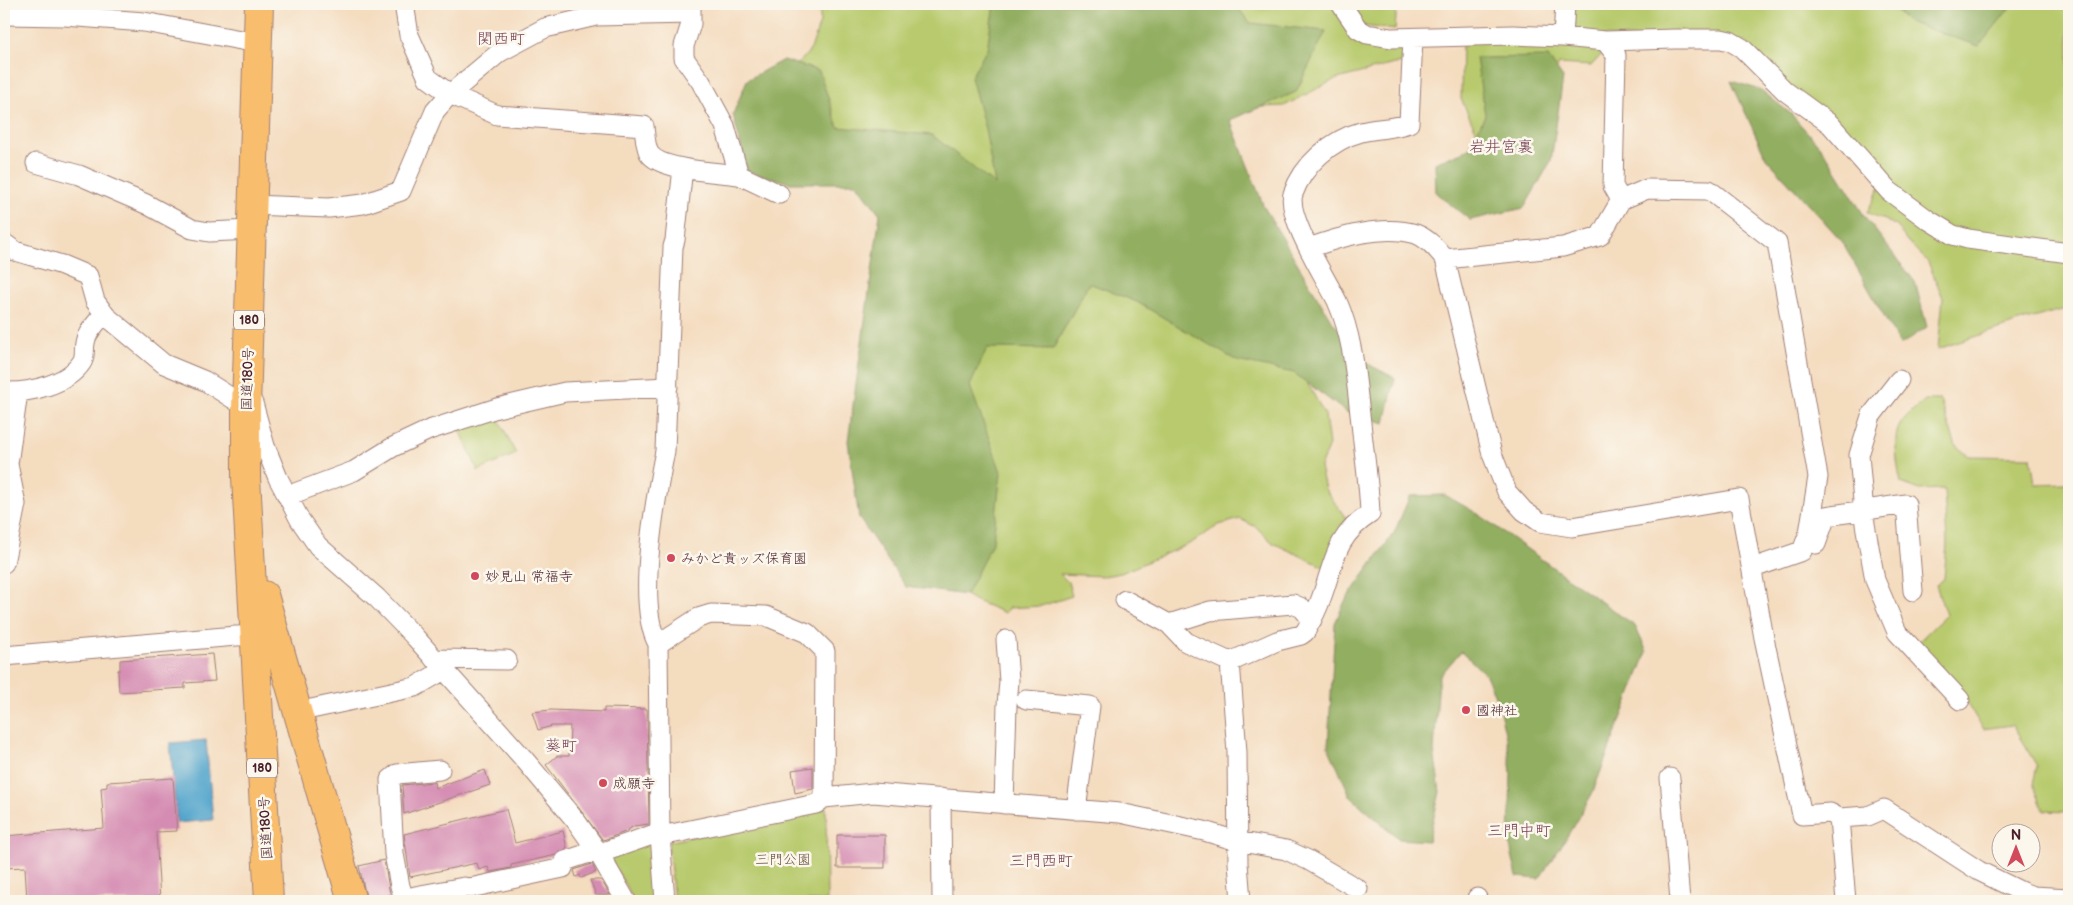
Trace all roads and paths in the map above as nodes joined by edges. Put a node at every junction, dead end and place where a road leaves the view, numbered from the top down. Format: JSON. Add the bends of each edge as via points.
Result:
{"nodes":[{"id":1,"x":259,"y":4,"type":"edge"},
{"id":2,"x":404,"y":4,"type":"edge"},
{"id":3,"x":1342,"y":4,"type":"edge"},
{"id":4,"x":1565,"y":4,"type":"edge"},
{"id":5,"x":691,"y":9,"type":"edge"},
{"id":6,"x":4,"y":15,"type":"edge"},
{"id":7,"x":1563,"y":37,"type":"junction"},
{"id":8,"x":1413,"y":38,"type":"junction"},
{"id":9,"x":1605,"y":41,"type":"junction"},
{"id":10,"x":257,"y":43,"type":"junction"},
{"id":11,"x":450,"y":94,"type":"junction"},
{"id":12,"x":36,"y":163,"type":"dead end"},
{"id":13,"x":683,"y":168,"type":"junction"},
{"id":14,"x":739,"y":175,"type":"junction"},
{"id":15,"x":779,"y":194,"type":"dead end"},
{"id":16,"x":1621,"y":200,"type":"junction"},
{"id":17,"x":251,"y":218,"type":"junction"},
{"id":18,"x":4,"y":243,"type":"edge"},
{"id":19,"x":1309,"y":248,"type":"junction"},
{"id":20,"x":2069,"y":253,"type":"edge"},
{"id":21,"x":1446,"y":260,"type":"junction"},
{"id":22,"x":104,"y":314,"type":"junction"},
{"id":23,"x":1899,"y":380,"type":"dead end"},
{"id":24,"x":668,"y":386,"type":"junction"},
{"id":25,"x":11,"y":392,"type":"edge"},
{"id":26,"x":247,"y":396,"type":"junction"},
{"id":27,"x":287,"y":496,"type":"junction"},
{"id":28,"x":1864,"y":510,"type":"junction"},
{"id":29,"x":1802,"y":551,"type":"junction"},
{"id":30,"x":4,"y":563,"type":"edge"},
{"id":31,"x":1753,"y":568,"type":"junction"},
{"id":32,"x":1913,"y":591,"type":"dead end"},
{"id":33,"x":1125,"y":600,"type":"dead end"},
{"id":34,"x":1312,"y":620,"type":"junction"},
{"id":35,"x":1168,"y":624,"type":"junction"},
{"id":36,"x":264,"y":635,"type":"junction"},
{"id":37,"x":1006,"y":640,"type":"dead end"},
{"id":38,"x":658,"y":644,"type":"junction"},
{"id":39,"x":4,"y":656,"type":"edge"},
{"id":40,"x":507,"y":660,"type":"dead end"},
{"id":41,"x":1230,"y":662,"type":"junction"},
{"id":42,"x":439,"y":664,"type":"junction"},
{"id":43,"x":1026,"y":700,"type":"dead end"},
{"id":44,"x":1960,"y":700,"type":"dead end"},
{"id":45,"x":297,"y":712,"type":"junction"},
{"id":46,"x":440,"y":770,"type":"dead end"},
{"id":47,"x":1670,"y":778,"type":"dead end"},
{"id":48,"x":824,"y":798,"type":"junction"},
{"id":49,"x":940,"y":798,"type":"junction"},
{"id":50,"x":1004,"y":804,"type":"junction"},
{"id":51,"x":1076,"y":810,"type":"junction"},
{"id":52,"x":1839,"y":818,"type":"junction"},
{"id":53,"x":660,"y":835,"type":"junction"},
{"id":54,"x":1237,"y":841,"type":"junction"},
{"id":55,"x":598,"y":852,"type":"junction"},
{"id":56,"x":1358,"y":888,"type":"dead end"},
{"id":57,"x":2069,"y":898,"type":"edge"},
{"id":58,"x":252,"y":901,"type":"edge"},
{"id":59,"x":269,"y":901,"type":"edge"},
{"id":60,"x":352,"y":901,"type":"edge"},
{"id":61,"x":404,"y":901,"type":"edge"},
{"id":62,"x":626,"y":901,"type":"edge"},
{"id":63,"x":665,"y":901,"type":"edge"},
{"id":64,"x":942,"y":901,"type":"edge"},
{"id":65,"x":1241,"y":901,"type":"edge"},
{"id":66,"x":1680,"y":901,"type":"edge"},
{"id":67,"x":1846,"y":901,"type":"edge"}],
"edges":[{"from":1,"to":10,"type":"highway","name":"国道180号","number":"180"},
{"from":2,"to":11,"type":"street","via":[[409,35],[428,78]]},
{"from":3,"to":8,"type":"street","via":[[1358,29],[1367,34]]},
{"from":4,"to":7,"type":"street"},
{"from":5,"to":11,"type":"street","via":[[596,16],[544,28],[500,52]]},
{"from":5,"to":14,"type":"street","via":[[684,58],[702,82],[724,126]]},
{"from":6,"to":10,"type":"street","via":[[144,22]]},
{"from":7,"to":8,"type":"street"},
{"from":7,"to":9,"type":"street"},
{"from":8,"to":19,"type":"street","via":[[1409,123],[1358,133],[1336,142],[1301,177],[1292,196],[1292,210]]},
{"from":9,"to":16,"type":"street","via":[[1616,55],[1613,186]]},
{"from":9,"to":20,"type":"street","via":[[1730,41],[1742,48],[1785,91],[1830,124],[1889,191],[1927,219],[1953,235],[1968,239]]},
{"from":10,"to":17,"type":"highway","name":"国道180号","number":"180"},
{"from":11,"to":13,"type":"street","via":[[497,114],[644,126],[649,152],[662,162]]},
{"from":11,"to":17,"type":"street","via":[[435,111],[401,191],[363,204]]},
{"from":12,"to":17,"type":"street","via":[[79,174],[192,229],[209,232]]},
{"from":13,"to":14,"type":"street"},
{"from":13,"to":24,"type":"street","via":[[673,247]]},
{"from":14,"to":15,"type":"street"},
{"from":16,"to":21,"type":"street","via":[[1600,236],[1563,247]]},
{"from":16,"to":29,"type":"street","via":[[1647,189],[1709,190],[1777,243],[1818,477],[1809,533]]},
{"from":17,"to":26,"type":"highway","name":"国道180号","number":"180"},
{"from":18,"to":22,"type":"street","via":[[88,276],[95,300]]},
{"from":19,"to":21,"type":"street","via":[[1349,235],[1395,231],[1417,235],[1434,246]]},
{"from":19,"to":34,"type":"street","via":[[1346,325],[1354,364],[1370,514],[1351,529],[1336,553]]},
{"from":21,"to":31,"type":"street","via":[[1492,454],[1507,492],[1524,511],[1540,522],[1572,527],[1740,499]]},
{"from":22,"to":25,"type":"street","via":[[86,338],[83,360],[74,372],[44,388]]},
{"from":22,"to":26,"type":"street","via":[[164,364]]},
{"from":23,"to":28,"type":"street","via":[[1871,416],[1859,455]]},
{"from":24,"to":27,"type":"street","via":[[565,392],[497,408],[429,430],[354,471]]},
{"from":24,"to":38,"type":"street","via":[[664,451],[647,583],[649,622]]},
{"from":25,"to":30,"type":"street","via":[[8,464],[16,504]]},
{"from":26,"to":27,"type":"street"},
{"from":26,"to":36,"type":"highway","name":"国道180号","number":"180","via":[[246,477],[250,540]]},
{"from":27,"to":42,"type":"street","via":[[318,546],[377,598]]},
{"from":28,"to":29,"type":"street","via":[[1826,516],[1818,543]]},
{"from":28,"to":32,"type":"street","via":[[1906,504]]},
{"from":28,"to":44,"type":"street","via":[[1875,580],[1897,632]]},
{"from":29,"to":31,"type":"street"},
{"from":31,"to":52,"type":"street","via":[[1764,638],[1802,815],[1830,813]]},
{"from":33,"to":35,"type":"street"},
{"from":34,"to":35,"type":"street","via":[[1302,608],[1293,604],[1210,611]]},
{"from":34,"to":41,"type":"street","via":[[1301,636],[1277,641]]},
{"from":35,"to":41,"type":"street","via":[[1186,642]]},
{"from":36,"to":39,"type":"street"},
{"from":36,"to":45,"type":"highway"},
{"from":36,"to":58,"type":"highway","name":"国道180号","number":"180","via":[[248,729],[248,856]]},
{"from":36,"to":59,"type":"highway","name":"国道180号","number":"180","via":[[261,729]]},
{"from":37,"to":50,"type":"street","via":[[1009,681]]},
{"from":38,"to":48,"type":"street","via":[[698,618],[711,614],[766,616],[807,633],[825,650]]},
{"from":38,"to":53,"type":"street"},
{"from":40,"to":42,"type":"street"},
{"from":41,"to":54,"type":"street","via":[[1237,752]]},
{"from":42,"to":45,"type":"street","via":[[415,686]]},
{"from":42,"to":55,"type":"street","via":[[536,773]]},
{"from":43,"to":51,"type":"street","via":[[1090,706]]},
{"from":45,"to":60,"type":"highway"},
{"from":46,"to":61,"type":"street","via":[[397,774],[390,780],[394,854]]},
{"from":47,"to":66,"type":"street"},
{"from":48,"to":49,"type":"street","via":[[873,793]]},
{"from":48,"to":53,"type":"street","via":[[816,804]]},
{"from":49,"to":50,"type":"street"},
{"from":49,"to":64,"type":"street"},
{"from":50,"to":51,"type":"street"},
{"from":51,"to":54,"type":"street","via":[[1120,813]]},
{"from":52,"to":57,"type":"street","via":[[1868,816],[1884,809],[1979,871],[2022,892],[2033,896]]},
{"from":52,"to":67,"type":"street"},
{"from":53,"to":55,"type":"street"},
{"from":53,"to":63,"type":"street"},
{"from":54,"to":56,"type":"street","via":[[1286,850]]},
{"from":54,"to":65,"type":"street"},
{"from":55,"to":61,"type":"street","via":[[565,861],[563,868],[415,896]]},
{"from":55,"to":62,"type":"street"}]}
